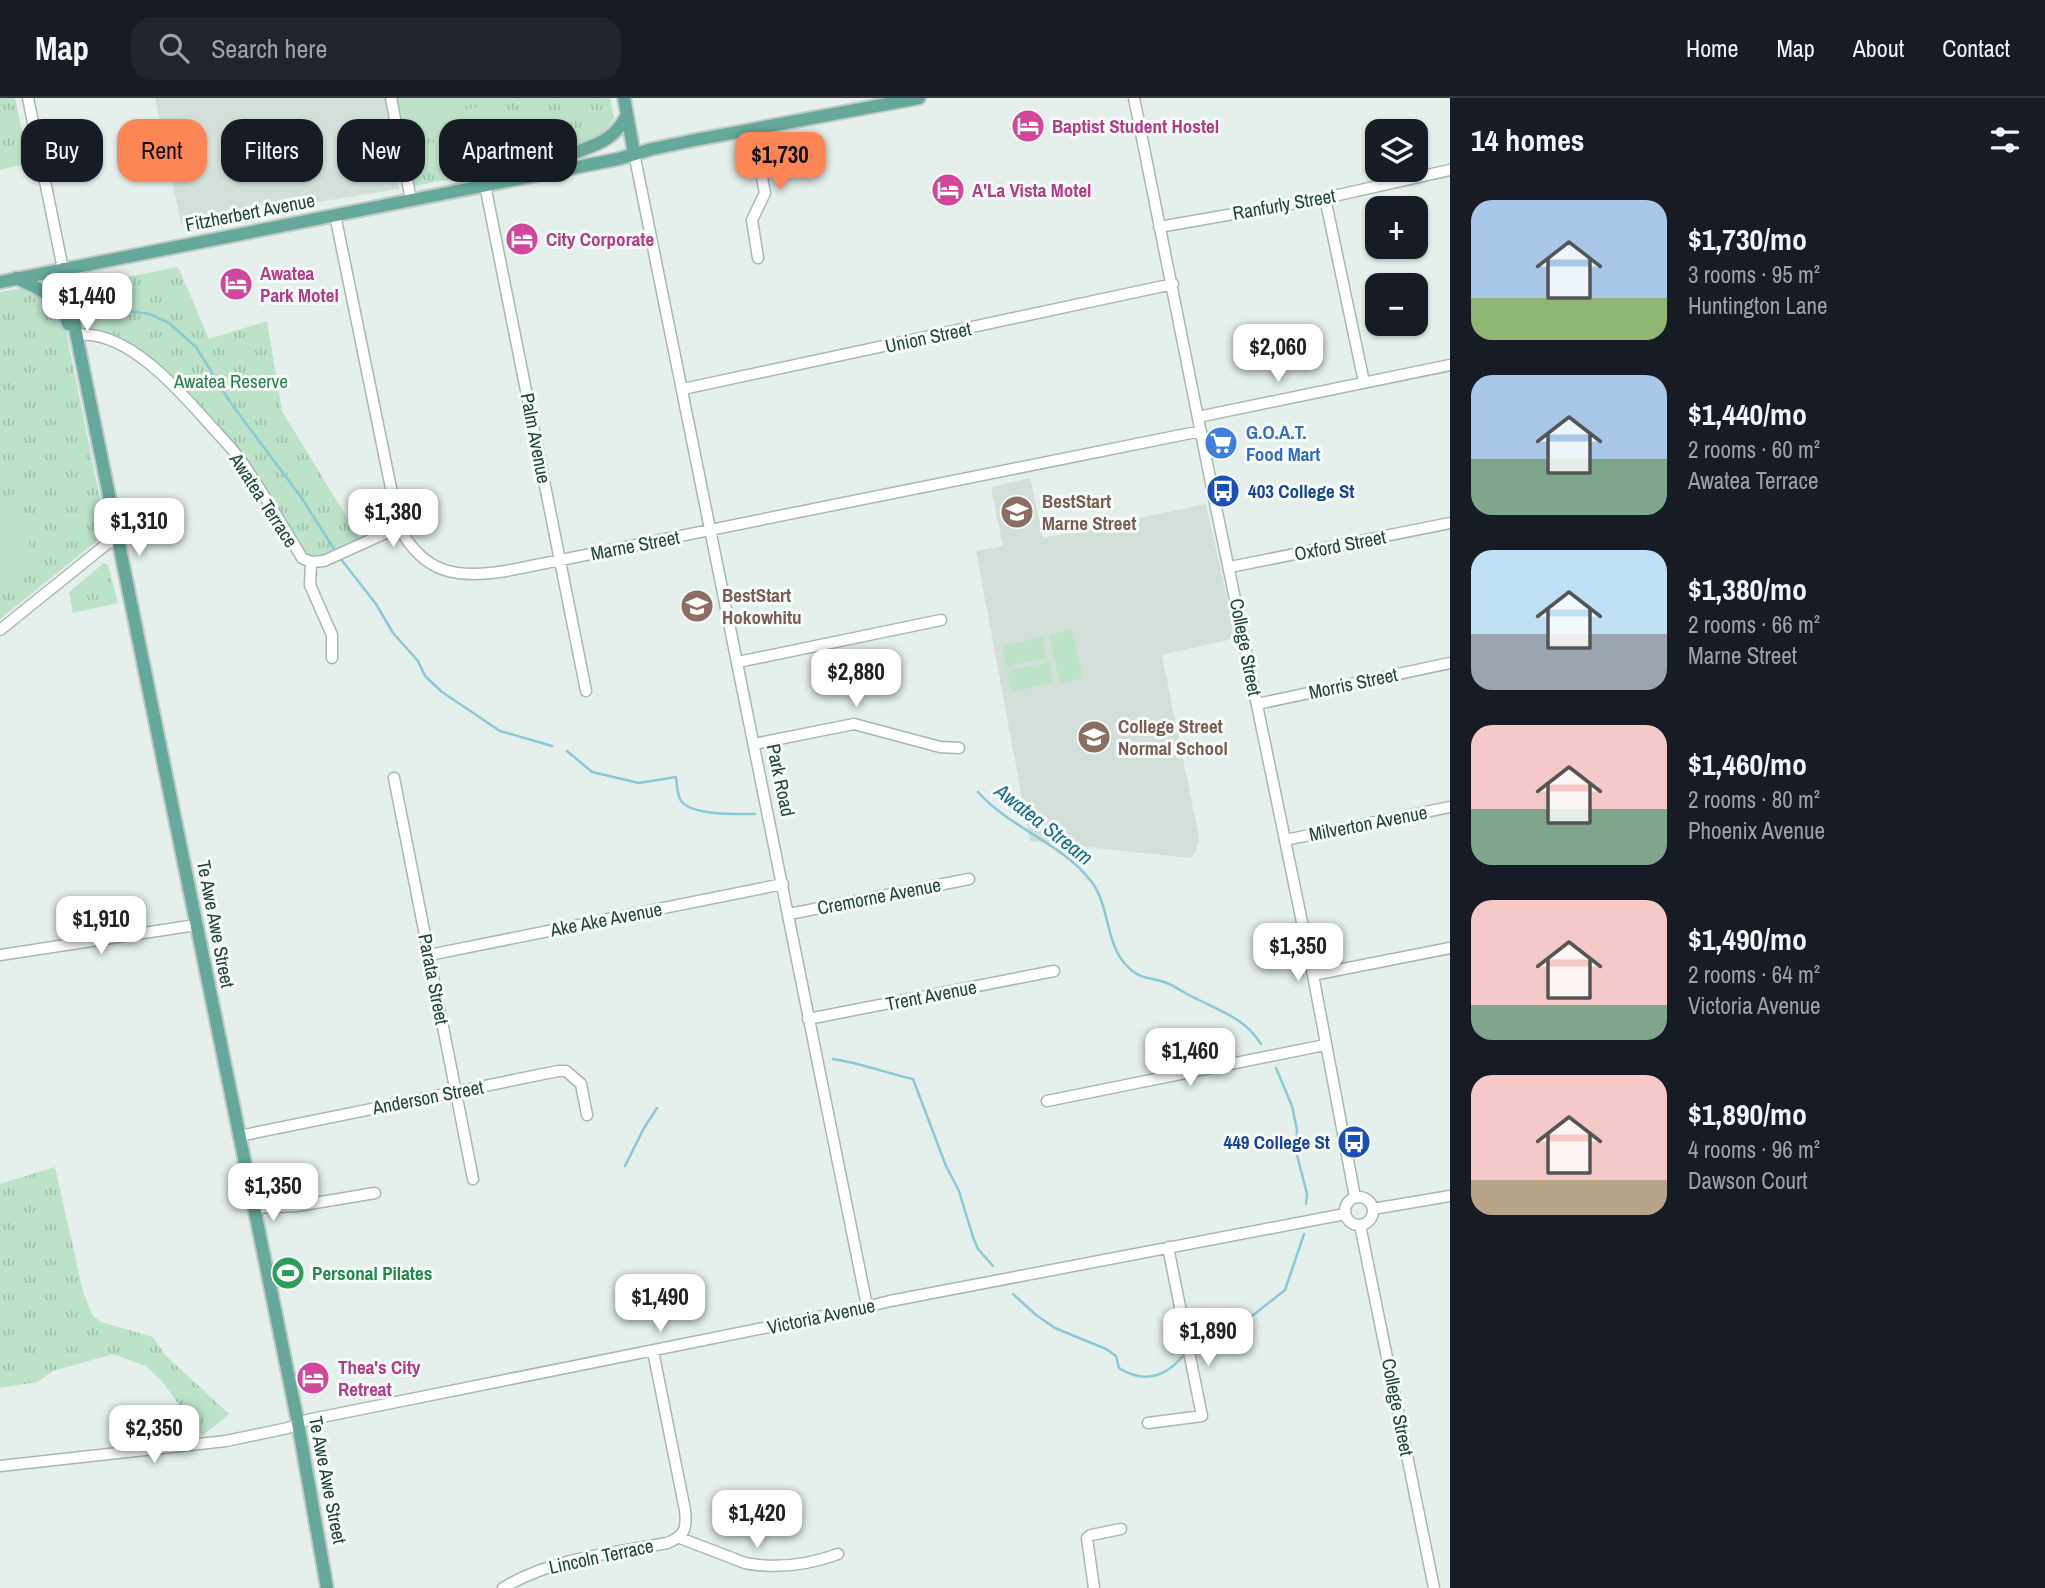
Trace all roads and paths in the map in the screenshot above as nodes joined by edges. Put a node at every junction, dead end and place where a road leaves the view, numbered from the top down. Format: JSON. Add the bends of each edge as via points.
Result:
{"nodes":[{"id":1,"x":28,"y":98,"type":"edge"},
{"id":2,"x":391,"y":98,"type":"edge"},
{"id":3,"x":624,"y":98,"type":"edge"},
{"id":4,"x":919,"y":98,"type":"edge"},
{"id":5,"x":1135,"y":98,"type":"edge"},
{"id":6,"x":627,"y":115,"type":"junction"},
{"id":7,"x":753,"y":130,"type":"junction"},
{"id":8,"x":577,"y":152,"type":"edge"},
{"id":9,"x":634,"y":153,"type":"junction"},
{"id":10,"x":577,"y":167,"type":"edge"},
{"id":11,"x":1450,"y":170,"type":"edge"},
{"id":12,"x":500,"y":182,"type":"edge"},
{"id":13,"x":485,"y":185,"type":"junction"},
{"id":14,"x":1325,"y":198,"type":"junction"},
{"id":15,"x":411,"y":200,"type":"junction"},
{"id":16,"x":335,"y":215,"type":"junction"},
{"id":17,"x":1159,"y":227,"type":"junction"},
{"id":18,"x":758,"y":258,"type":"dead end"},
{"id":19,"x":63,"y":269,"type":"junction"},
{"id":20,"x":16,"y":278,"type":"junction"},
{"id":21,"x":0,"y":282,"type":"edge"},
{"id":22,"x":1173,"y":284,"type":"junction"},
{"id":23,"x":76,"y":334,"type":"junction"},
{"id":24,"x":1450,"y":365,"type":"edge"},
{"id":25,"x":85,"y":378,"type":"junction"},
{"id":26,"x":1364,"y":382,"type":"junction"},
{"id":27,"x":683,"y":390,"type":"junction"},
{"id":28,"x":1198,"y":417,"type":"junction"},
{"id":29,"x":1200,"y":431,"type":"junction"},
{"id":30,"x":1450,"y":523,"type":"edge"},
{"id":31,"x":399,"y":527,"type":"junction"},
{"id":32,"x":711,"y":530,"type":"junction"},
{"id":33,"x":117,"y":541,"type":"junction"},
{"id":34,"x":560,"y":560,"type":"junction"},
{"id":35,"x":311,"y":562,"type":"junction"},
{"id":36,"x":1230,"y":567,"type":"junction"},
{"id":37,"x":941,"y":620,"type":"dead end"},
{"id":38,"x":1,"y":628,"type":"edge"},
{"id":39,"x":332,"y":658,"type":"dead end"},
{"id":40,"x":738,"y":662,"type":"junction"},
{"id":41,"x":1450,"y":663,"type":"edge"},
{"id":42,"x":586,"y":691,"type":"dead end"},
{"id":43,"x":1257,"y":704,"type":"junction"},
{"id":44,"x":754,"y":744,"type":"junction"},
{"id":45,"x":959,"y":748,"type":"dead end"},
{"id":46,"x":394,"y":778,"type":"dead end"},
{"id":47,"x":1450,"y":807,"type":"edge"},
{"id":48,"x":1285,"y":840,"type":"junction"},
{"id":49,"x":969,"y":879,"type":"dead end"},
{"id":50,"x":783,"y":884,"type":"junction"},
{"id":51,"x":789,"y":914,"type":"junction"},
{"id":52,"x":196,"y":925,"type":"junction"},
{"id":53,"x":1450,"y":948,"type":"edge"},
{"id":54,"x":0,"y":955,"type":"edge"},
{"id":55,"x":429,"y":955,"type":"junction"},
{"id":56,"x":1055,"y":971,"type":"dead end"},
{"id":57,"x":1312,"y":975,"type":"junction"},
{"id":58,"x":808,"y":1019,"type":"junction"},
{"id":59,"x":1325,"y":1045,"type":"junction"},
{"id":60,"x":456,"y":1092,"type":"junction"},
{"id":61,"x":1047,"y":1101,"type":"dead end"},
{"id":62,"x":587,"y":1115,"type":"dead end"},
{"id":63,"x":239,"y":1136,"type":"junction"},
{"id":64,"x":473,"y":1179,"type":"dead end"},
{"id":65,"x":375,"y":1193,"type":"dead end"},
{"id":66,"x":1450,"y":1196,"type":"edge"},
{"id":67,"x":1355,"y":1197,"type":"junction"},
{"id":68,"x":253,"y":1208,"type":"junction"},
{"id":69,"x":1373,"y":1209,"type":"junction"},
{"id":70,"x":1345,"y":1214,"type":"junction"},
{"id":71,"x":1360,"y":1226,"type":"junction"},
{"id":72,"x":1168,"y":1247,"type":"junction"},
{"id":73,"x":867,"y":1306,"type":"junction"},
{"id":74,"x":653,"y":1351,"type":"junction"},
{"id":75,"x":298,"y":1423,"type":"junction"},
{"id":76,"x":1148,"y":1423,"type":"dead end"},
{"id":77,"x":0,"y":1466,"type":"edge"},
{"id":78,"x":1121,"y":1529,"type":"dead end"},
{"id":79,"x":680,"y":1538,"type":"junction"},
{"id":80,"x":838,"y":1554,"type":"dead end"},
{"id":81,"x":327,"y":1588,"type":"edge"},
{"id":82,"x":503,"y":1588,"type":"edge"},
{"id":83,"x":1094,"y":1588,"type":"edge"},
{"id":84,"x":1434,"y":1588,"type":"edge"}],
"edges":[{"from":1,"to":19,"type":"street"},
{"from":2,"to":15,"type":"street"},
{"from":3,"to":6,"type":"main road","name":"Park Road"},
{"from":4,"to":7,"type":"main road","name":"Fitzherbert Avenue"},
{"from":5,"to":17,"type":"street","name":"College Street"},
{"from":6,"to":8,"type":"main road","via":[[620,130]]},
{"from":6,"to":9,"type":"main road","name":"Park Road"},
{"from":7,"to":9,"type":"main road","name":"Fitzherbert Avenue"},
{"from":7,"to":18,"type":"street","via":[[765,193],[752,220]]},
{"from":9,"to":10,"type":"main road","name":"Fitzherbert Avenue"},
{"from":9,"to":27,"type":"street","name":"Park Road"},
{"from":11,"to":14,"type":"street","name":"Ranfurly Street"},
{"from":12,"to":13,"type":"main road","name":"Fitzherbert Avenue"},
{"from":13,"to":15,"type":"main road","name":"Fitzherbert Avenue"},
{"from":13,"to":34,"type":"street","name":"Palm Avenue"},
{"from":14,"to":17,"type":"street","name":"Ranfurly Street"},
{"from":14,"to":26,"type":"street"},
{"from":15,"to":16,"type":"main road","name":"Fitzherbert Avenue"},
{"from":16,"to":19,"type":"main road","name":"Fitzherbert Avenue"},
{"from":16,"to":31,"type":"street","name":"Marne Street"},
{"from":17,"to":22,"type":"street","name":"College Street"},
{"from":19,"to":20,"type":"main road","name":"Fitzherbert Avenue"},
{"from":19,"to":23,"type":"main road","name":"Te Awe Awe Street"},
{"from":20,"to":21,"type":"main road","name":"Fitzherbert Avenue"},
{"from":20,"to":25,"type":"main road","via":[[42,289],[59,304]]},
{"from":22,"to":27,"type":"street","name":"Union Street"},
{"from":22,"to":28,"type":"street","name":"College Street"},
{"from":23,"to":25,"type":"main road","name":"Te Awe Awe Street"},
{"from":23,"to":35,"type":"street","name":"Awatea Terrace","via":[[108,341],[140,356],[173,383],[241,460],[302,558]]},
{"from":24,"to":26,"type":"street"},
{"from":25,"to":33,"type":"main road","name":"Te Awe Awe Street"},
{"from":26,"to":28,"type":"street"},
{"from":27,"to":32,"type":"street","name":"Park Road"},
{"from":28,"to":29,"type":"street","name":"College Street"},
{"from":29,"to":32,"type":"street","name":"Marne Street"},
{"from":29,"to":36,"type":"street","name":"College Street"},
{"from":30,"to":36,"type":"street","name":"Oxford Street"},
{"from":31,"to":34,"type":"street","name":"Marne Street","via":[[420,557],[457,575],[482,575]]},
{"from":31,"to":35,"type":"street","name":"Awatea Terrace","via":[[324,561]]},
{"from":32,"to":34,"type":"street","name":"Marne Street"},
{"from":32,"to":40,"type":"street","name":"Park Road"},
{"from":33,"to":38,"type":"street","via":[[108,543]]},
{"from":33,"to":52,"type":"main road","name":"Te Awe Awe Street"},
{"from":34,"to":42,"type":"street","name":"Palm Avenue"},
{"from":35,"to":39,"type":"street","via":[[310,585],[332,635]]},
{"from":36,"to":43,"type":"street","name":"College Street"},
{"from":37,"to":40,"type":"street"},
{"from":40,"to":44,"type":"street","name":"Park Road"},
{"from":41,"to":43,"type":"street","name":"Morris Street"},
{"from":43,"to":48,"type":"street","name":"College Street"},
{"from":44,"to":45,"type":"street","via":[[854,724]]},
{"from":44,"to":50,"type":"street","name":"Park Road"},
{"from":46,"to":55,"type":"street","name":"Parata Street"},
{"from":47,"to":48,"type":"street","name":"Milverton Avenue"},
{"from":48,"to":57,"type":"street","name":"College Street"},
{"from":49,"to":51,"type":"street","name":"Cremorne Avenue"},
{"from":50,"to":51,"type":"street","name":"Park Road"},
{"from":50,"to":55,"type":"street","name":"Ake Ake Avenue"},
{"from":51,"to":58,"type":"street","name":"Park Road"},
{"from":52,"to":54,"type":"street"},
{"from":52,"to":63,"type":"main road","name":"Te Awe Awe Street"},
{"from":53,"to":57,"type":"street"},
{"from":55,"to":60,"type":"street","name":"Parata Street"},
{"from":56,"to":58,"type":"street","name":"Trent Avenue"},
{"from":57,"to":59,"type":"street","name":"College Street"},
{"from":58,"to":73,"type":"street","name":"Park Road"},
{"from":59,"to":61,"type":"street"},
{"from":59,"to":67,"type":"street","name":"College Street"},
{"from":60,"to":62,"type":"street","name":"Anderson Street","via":[[566,1071],[581,1084]]},
{"from":60,"to":63,"type":"street","name":"Anderson Street"},
{"from":60,"to":64,"type":"street","name":"Parata Street"},
{"from":63,"to":68,"type":"main road","name":"Te Awe Awe Street"},
{"from":65,"to":68,"type":"street"},
{"from":66,"to":69,"type":"street"},
{"from":67,"to":69,"type":"street","via":[[1366,1198]]},
{"from":67,"to":70,"type":"street","via":[[1346,1205]]},
{"from":68,"to":75,"type":"main road","name":"Te Awe Awe Street"},
{"from":69,"to":71,"type":"street","via":[[1371,1219]]},
{"from":70,"to":71,"type":"street"},
{"from":70,"to":72,"type":"street","name":"Victoria Avenue"},
{"from":71,"to":84,"type":"street","name":"College Street"},
{"from":72,"to":73,"type":"street","name":"Victoria Avenue"},
{"from":72,"to":76,"type":"street","via":[[1202,1416]]},
{"from":73,"to":74,"type":"street","name":"Victoria Avenue"},
{"from":74,"to":75,"type":"street","name":"Victoria Avenue"},
{"from":74,"to":79,"type":"street","name":"Lincoln Terrace","via":[[685,1510]]},
{"from":75,"to":77,"type":"street","name":"Victoria Avenue","via":[[226,1441]]},
{"from":75,"to":81,"type":"main road","name":"Te Awe Awe Street"},
{"from":78,"to":83,"type":"street","via":[[1087,1538]]},
{"from":79,"to":80,"type":"street","via":[[756,1565],[789,1566]]},
{"from":79,"to":82,"type":"street","name":"Lincoln Terrace","via":[[553,1565]]}]}
